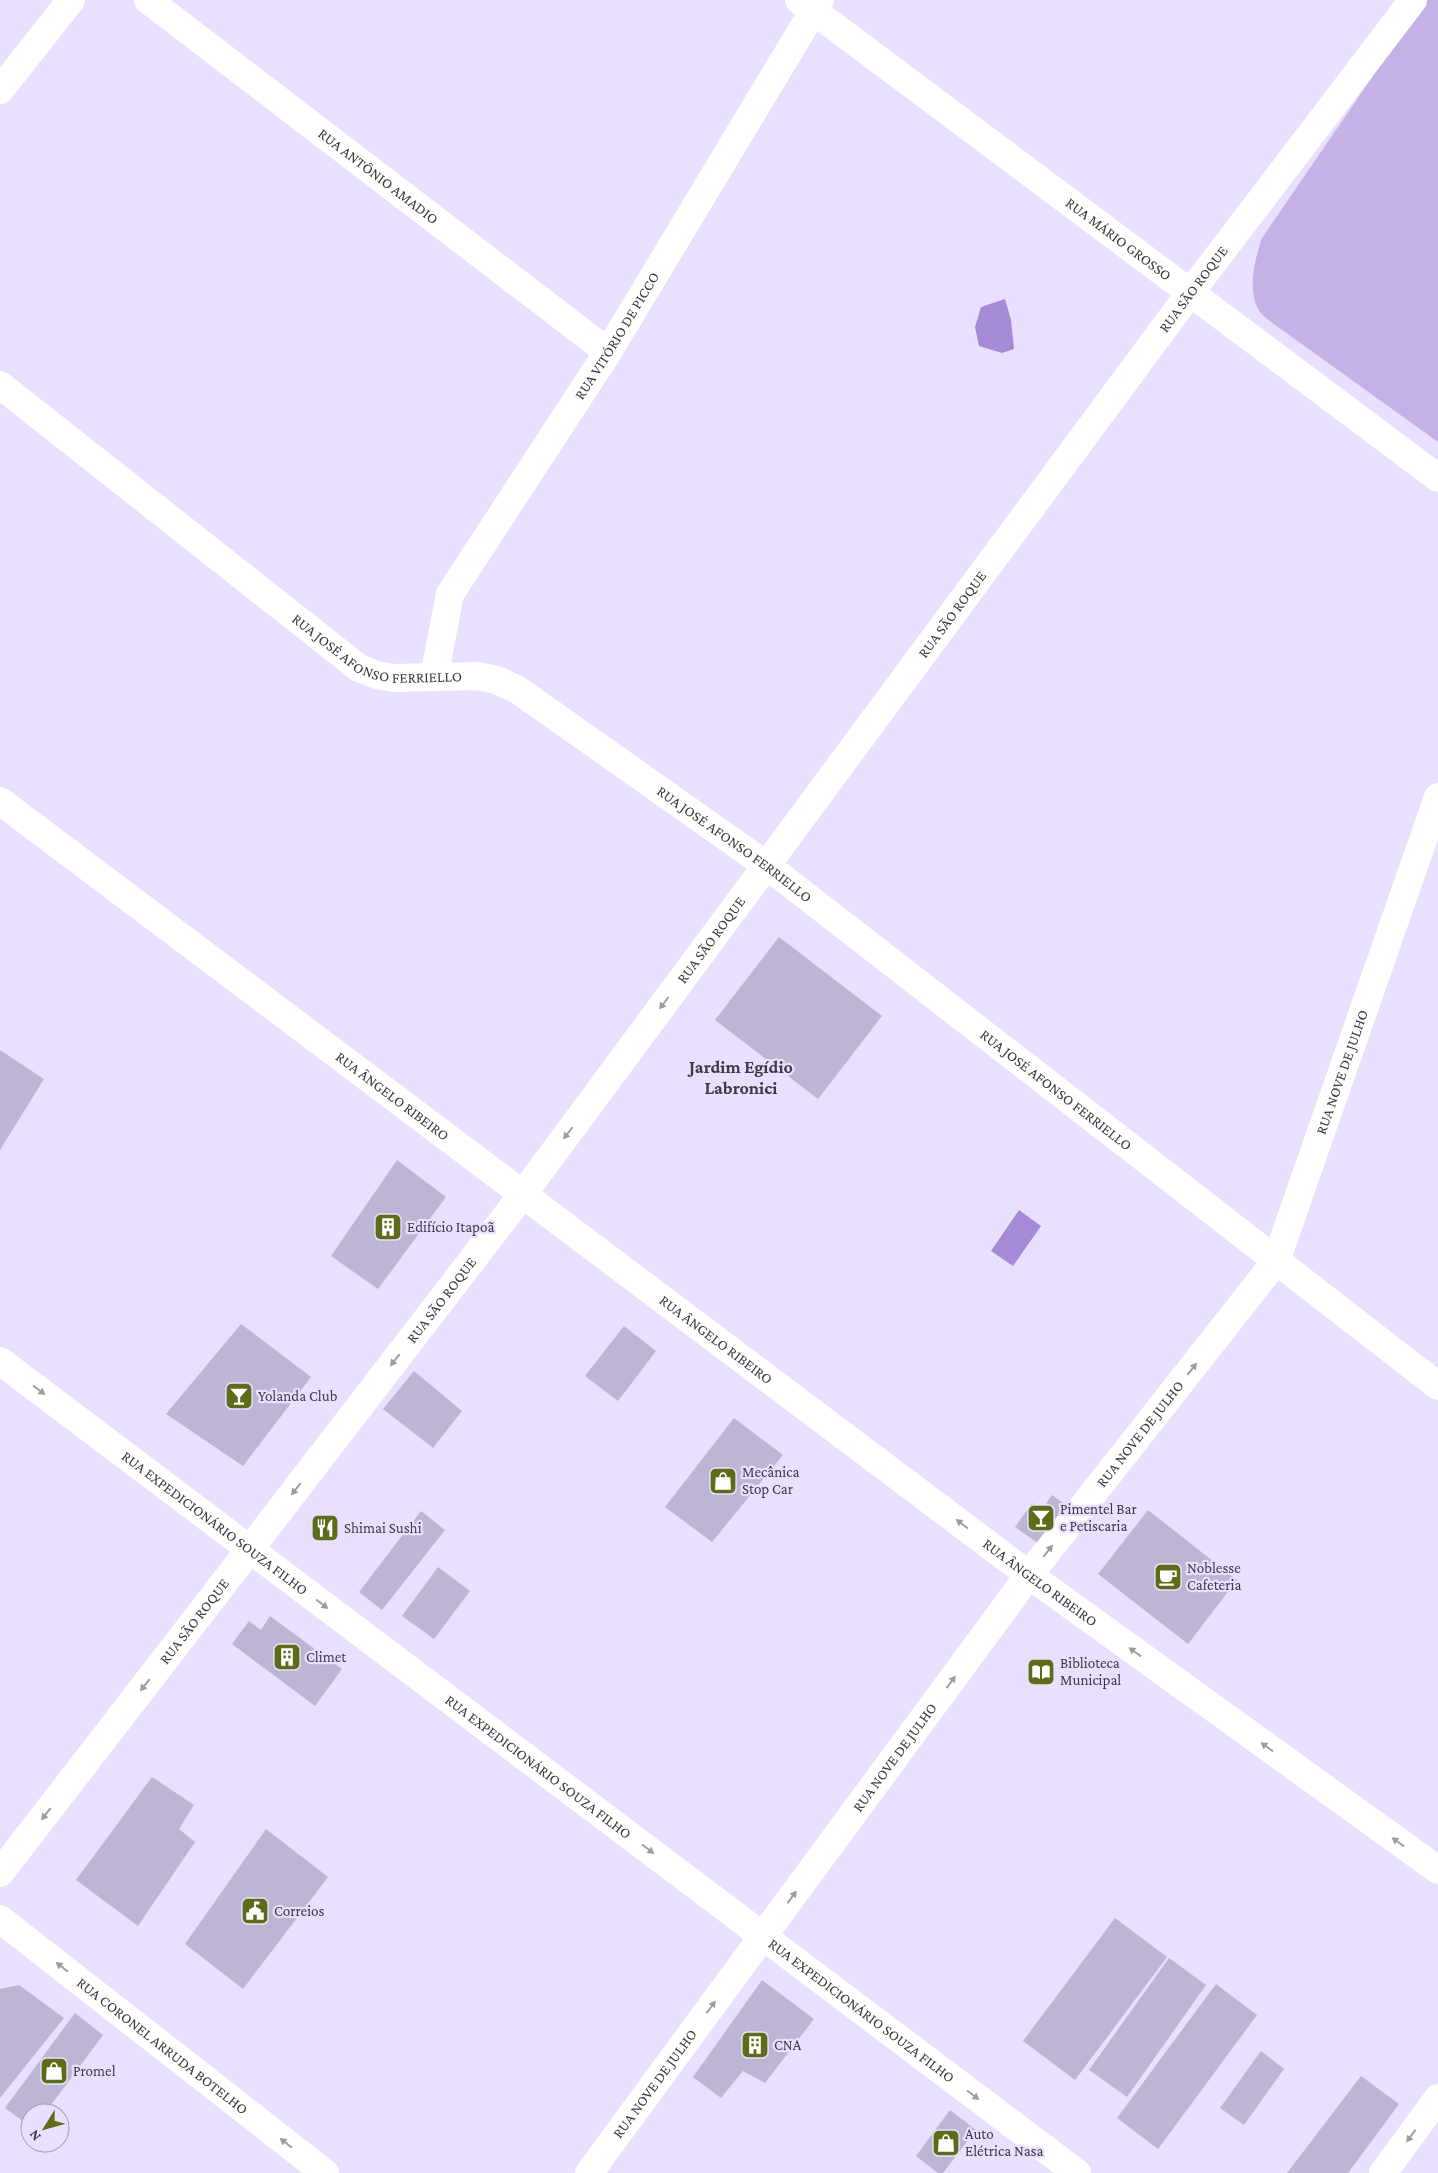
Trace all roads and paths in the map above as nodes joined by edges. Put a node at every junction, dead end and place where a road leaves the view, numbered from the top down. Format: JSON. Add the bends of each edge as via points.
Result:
{"nodes":[{"id":1,"x":71,"y":0,"type":"edge"},
{"id":2,"x":148,"y":0,"type":"edge"},
{"id":3,"x":1413,"y":0,"type":"edge"},
{"id":4,"x":811,"y":4,"type":"edge"},
{"id":5,"x":0,"y":90,"type":"edge"},
{"id":6,"x":1190,"y":293,"type":"junction"},
{"id":7,"x":608,"y":352,"type":"junction"},
{"id":8,"x":0,"y":385,"type":"edge"},
{"id":9,"x":1438,"y":478,"type":"edge"},
{"id":10,"x":434,"y":677,"type":"junction"},
{"id":11,"x":1438,"y":797,"type":"edge"},
{"id":12,"x":0,"y":801,"type":"edge"},
{"id":13,"x":766,"y":865,"type":"junction"},
{"id":14,"x":523,"y":1194,"type":"junction"},
{"id":15,"x":1276,"y":1261,"type":"junction"},
{"id":16,"x":0,"y":1361,"type":"edge"},
{"id":17,"x":1438,"y":1386,"type":"edge"},
{"id":18,"x":250,"y":1549,"type":"junction"},
{"id":19,"x":1029,"y":1575,"type":"junction"},
{"id":20,"x":1438,"y":1870,"type":"edge"},
{"id":21,"x":0,"y":1873,"type":"edge"},
{"id":22,"x":0,"y":1919,"type":"edge"},
{"id":23,"x":763,"y":1936,"type":"junction"},
{"id":24,"x":1438,"y":2098,"type":"edge"},
{"id":25,"x":325,"y":2173,"type":"edge"},
{"id":26,"x":589,"y":2173,"type":"edge"},
{"id":27,"x":1077,"y":2173,"type":"edge"},
{"id":28,"x":1383,"y":2173,"type":"edge"}],
"edges":[{"from":1,"to":5,"type":"street"},
{"from":2,"to":7,"type":"street","name":"RUA ANTÔNIO AMADIO"},
{"from":3,"to":6,"type":"street","name":"RUA SÃO ROQUE"},
{"from":4,"to":6,"type":"street","name":"RUA MÁRIO GROSSO"},
{"from":4,"to":7,"type":"street","name":"RUA VITÓRIO DE PICCO"},
{"from":6,"to":9,"type":"street","name":"RUA MÁRIO GROSSO"},
{"from":6,"to":13,"type":"street","name":"RUA SÃO ROQUE"},
{"from":7,"to":10,"type":"street","name":"RUA VITÓRIO DE PICCO","via":[[450,594]]},
{"from":8,"to":10,"type":"street","name":"RUA JOSÉ AFONSO FERRIELLO","via":[[359,668],[394,678]]},
{"from":10,"to":13,"type":"street","name":"RUA JOSÉ AFONSO FERRIELLO","via":[[477,676],[497,680],[518,690]]},
{"from":11,"to":15,"type":"street","name":"RUA NOVE DE JULHO"},
{"from":12,"to":14,"type":"street","name":"RUA ÂNGELO RIBEIRO"},
{"from":13,"to":14,"type":"street","name":"RUA SÃO ROQUE","one_way":true},
{"from":13,"to":15,"type":"street","name":"RUA JOSÉ AFONSO FERRIELLO"},
{"from":14,"to":18,"type":"street","name":"RUA SÃO ROQUE","one_way":true},
{"from":19,"to":14,"type":"street","name":"RUA ÂNGELO RIBEIRO","one_way":true},
{"from":15,"to":17,"type":"street","name":"RUA JOSÉ AFONSO FERRIELLO"},
{"from":19,"to":15,"type":"street","name":"RUA NOVE DE JULHO","one_way":true},
{"from":16,"to":18,"type":"street","name":"RUA EXPEDICIONÁRIO SOUZA FILHO","one_way":true},
{"from":18,"to":21,"type":"street","name":"RUA SÃO ROQUE","one_way":true},
{"from":18,"to":23,"type":"street","name":"RUA EXPEDICIONÁRIO SOUZA FILHO","one_way":true},
{"from":20,"to":19,"type":"street","name":"RUA ÂNGELO RIBEIRO","one_way":true},
{"from":23,"to":19,"type":"street","name":"RUA NOVE DE JULHO","one_way":true},
{"from":25,"to":22,"type":"street","name":"RUA CORONEL ARRUDA BOTELHO","one_way":true},
{"from":26,"to":23,"type":"street","name":"RUA NOVE DE JULHO","one_way":true},
{"from":23,"to":27,"type":"street","name":"RUA EXPEDICIONÁRIO SOUZA FILHO","one_way":true},
{"from":24,"to":28,"type":"street","one_way":true}]}
